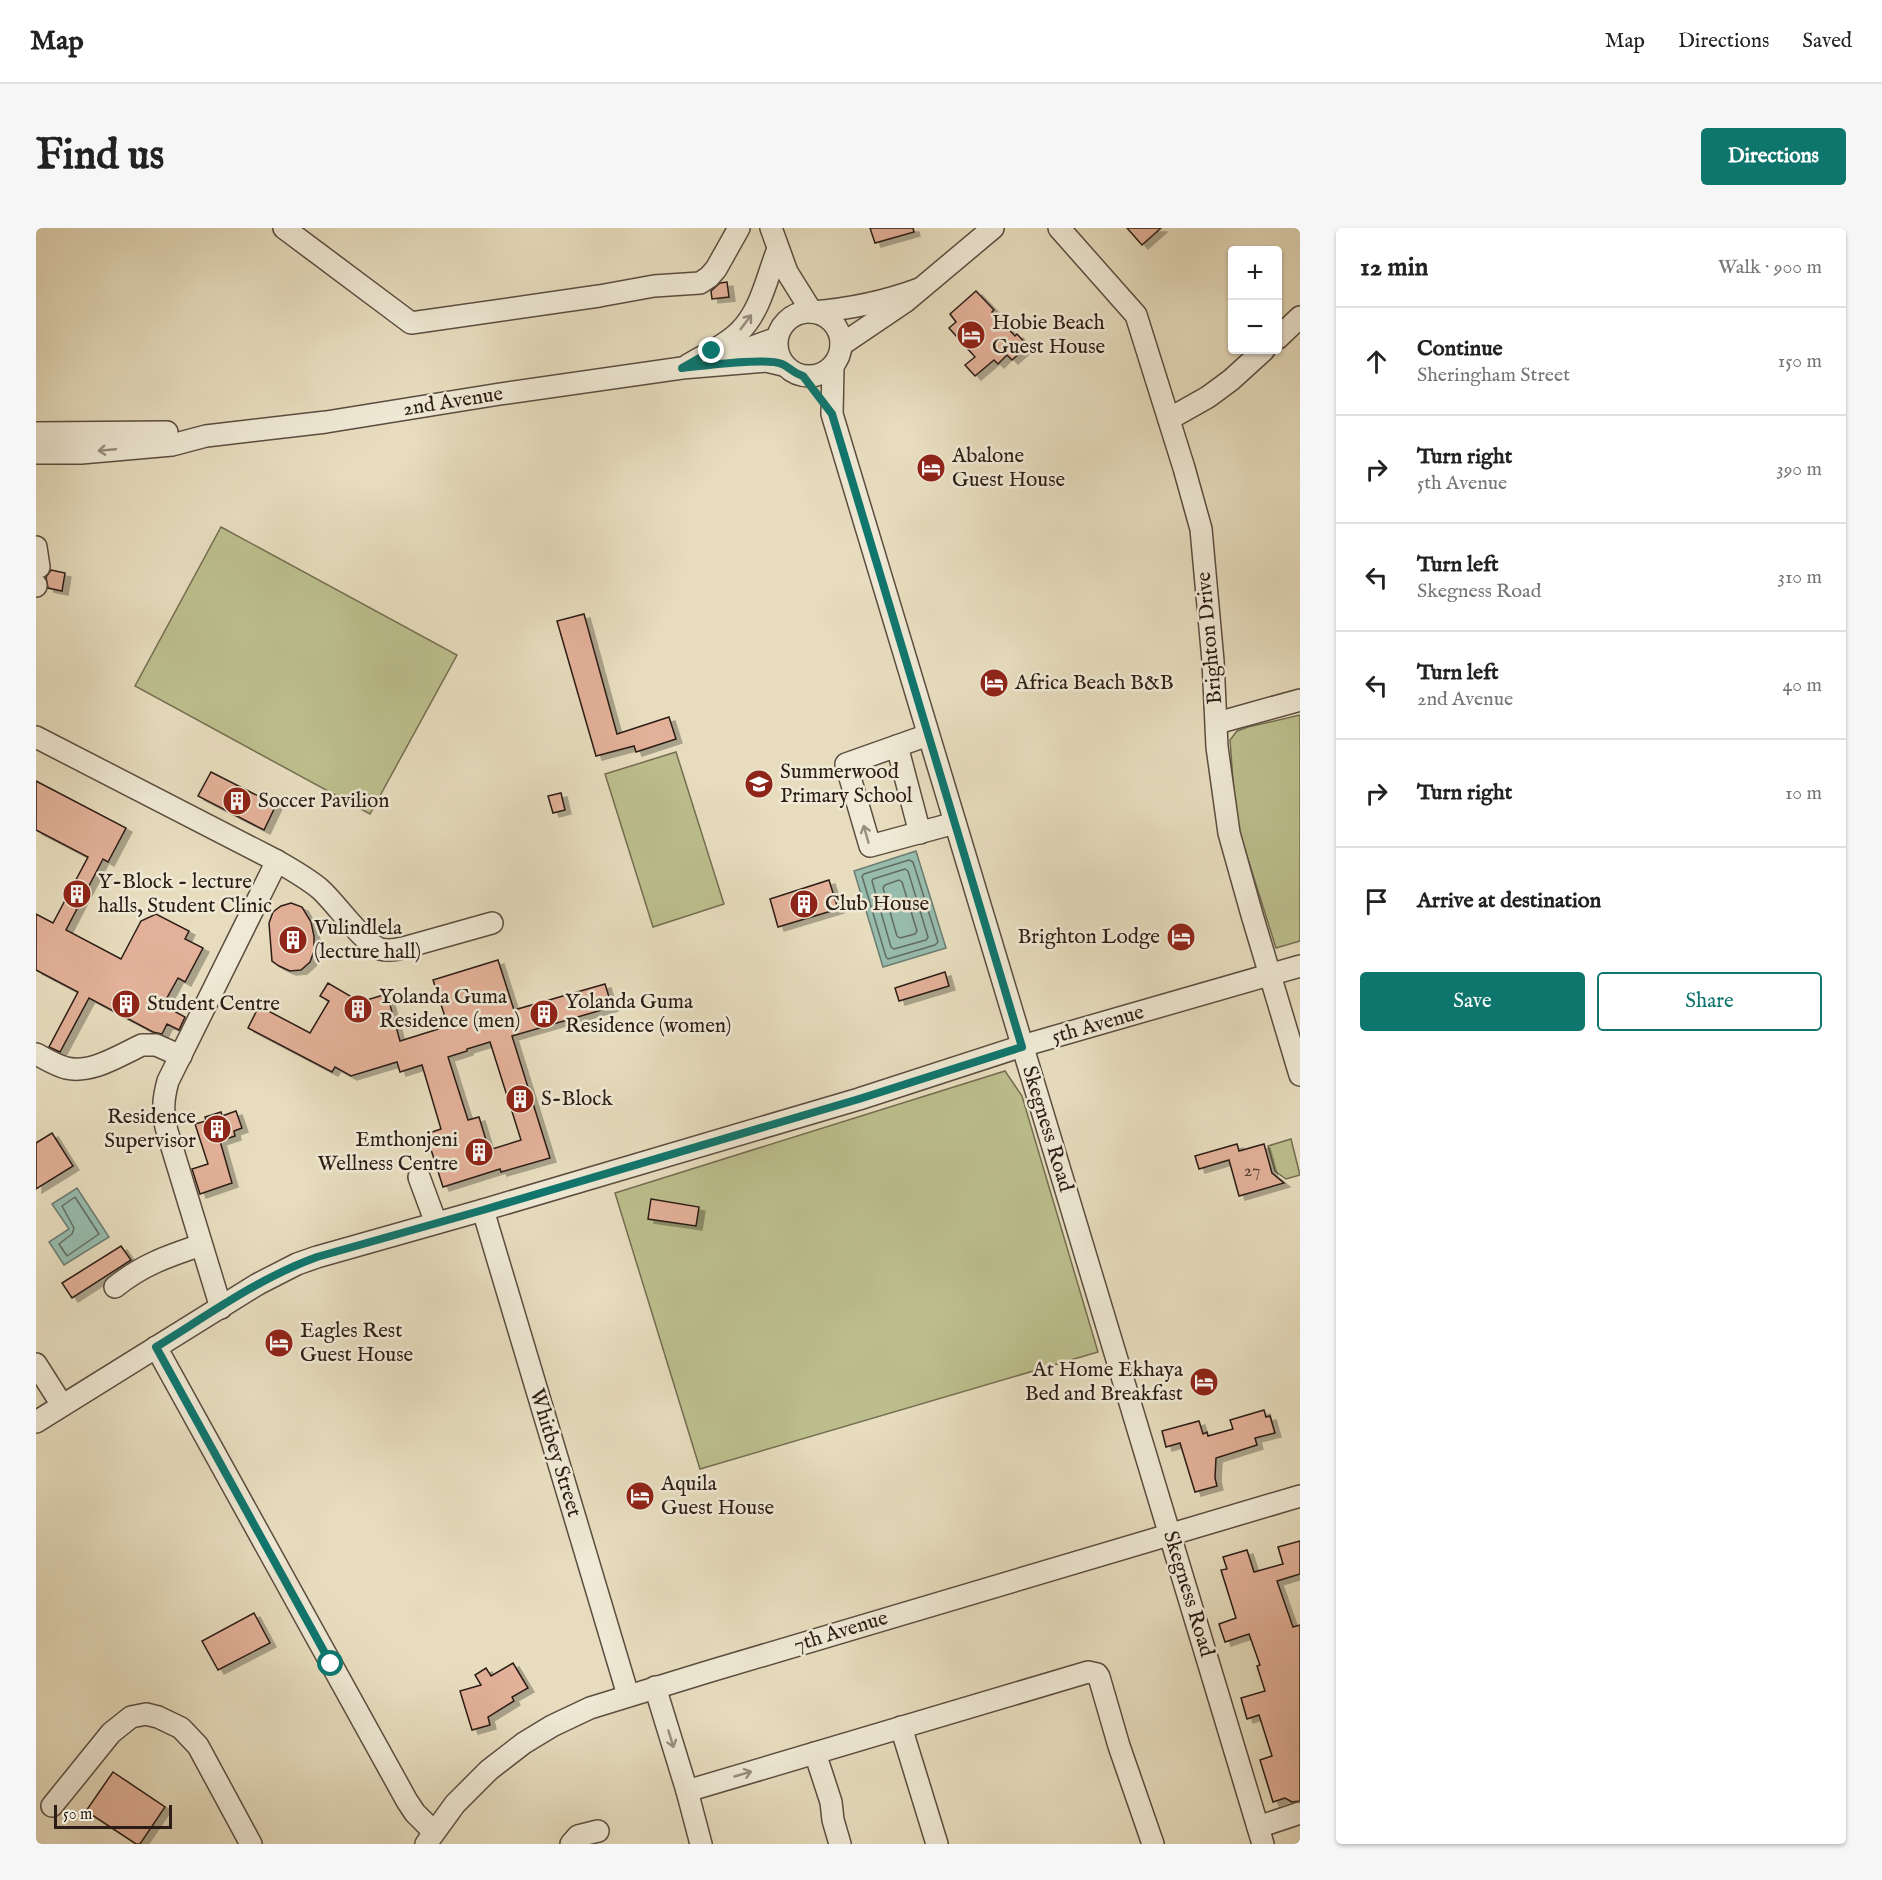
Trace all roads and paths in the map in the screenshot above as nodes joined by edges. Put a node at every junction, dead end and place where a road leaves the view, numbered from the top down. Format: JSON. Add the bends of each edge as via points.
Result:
{"nodes":[{"id":1,"x":284,"y":228,"type":"edge"},
{"id":2,"x":739,"y":228,"type":"edge"},
{"id":3,"x":771,"y":228,"type":"edge"},
{"id":4,"x":993,"y":228,"type":"edge"},
{"id":5,"x":1059,"y":228,"type":"edge"},
{"id":6,"x":778,"y":249,"type":"junction"},
{"id":7,"x":787,"y":272,"type":"junction"},
{"id":8,"x":919,"y":289,"type":"junction"},
{"id":9,"x":812,"y":312,"type":"junction"},
{"id":10,"x":1300,"y":317,"type":"edge"},
{"id":11,"x":782,"y":329,"type":"junction"},
{"id":12,"x":1282,"y":334,"type":"edge"},
{"id":13,"x":841,"y":345,"type":"junction"},
{"id":14,"x":1260,"y":354,"type":"edge"},
{"id":15,"x":783,"y":364,"type":"junction"},
{"id":16,"x":832,"y":366,"type":"junction"},
{"id":17,"x":691,"y":367,"type":"junction"},
{"id":18,"x":803,"y":376,"type":"junction"},
{"id":19,"x":832,"y":414,"type":"junction"},
{"id":20,"x":1169,"y":419,"type":"junction"},
{"id":21,"x":43,"y":443,"type":"edge"},
{"id":22,"x":1300,"y":700,"type":"edge"},
{"id":23,"x":1217,"y":723,"type":"junction"},
{"id":24,"x":928,"y":735,"type":"junction"},
{"id":25,"x":36,"y":737,"type":"edge"},
{"id":26,"x":897,"y":747,"type":"junction"},
{"id":27,"x":955,"y":823,"type":"junction"},
{"id":28,"x":920,"y":833,"type":"junction"},
{"id":29,"x":277,"y":861,"type":"junction"},
{"id":30,"x":492,"y":923,"type":"dead end"},
{"id":31,"x":1300,"y":966,"type":"edge"},
{"id":32,"x":1270,"y":975,"type":"junction"},
{"id":33,"x":1022,"y":1047,"type":"junction"},
{"id":34,"x":36,"y":1054,"type":"edge"},
{"id":35,"x":181,"y":1056,"type":"junction"},
{"id":36,"x":1300,"y":1075,"type":"edge"},
{"id":37,"x":418,"y":1177,"type":"dead end"},
{"id":38,"x":483,"y":1210,"type":"junction"},
{"id":39,"x":436,"y":1223,"type":"junction"},
{"id":40,"x":201,"y":1245,"type":"junction"},
{"id":41,"x":115,"y":1287,"type":"dead end"},
{"id":42,"x":221,"y":1308,"type":"junction"},
{"id":43,"x":156,"y":1347,"type":"junction"},
{"id":44,"x":36,"y":1364,"type":"edge"},
{"id":45,"x":62,"y":1405,"type":"junction"},
{"id":46,"x":36,"y":1422,"type":"edge"},
{"id":47,"x":1300,"y":1496,"type":"edge"},
{"id":48,"x":1170,"y":1534,"type":"junction"},
{"id":49,"x":655,"y":1687,"type":"junction"},
{"id":50,"x":628,"y":1695,"type":"junction"},
{"id":51,"x":901,"y":1727,"type":"junction"},
{"id":52,"x":815,"y":1753,"type":"junction"},
{"id":53,"x":687,"y":1791,"type":"junction"},
{"id":54,"x":52,"y":1806,"type":"dead end"},
{"id":55,"x":1300,"y":1813,"type":"edge"},
{"id":56,"x":598,"y":1831,"type":"dead end"},
{"id":57,"x":1261,"y":1835,"type":"edge"},
{"id":58,"x":430,"y":1838,"type":"edge"},
{"id":59,"x":251,"y":1844,"type":"edge"},
{"id":60,"x":571,"y":1844,"type":"edge"},
{"id":61,"x":701,"y":1844,"type":"edge"},
{"id":62,"x":840,"y":1844,"type":"edge"},
{"id":63,"x":937,"y":1844,"type":"edge"},
{"id":64,"x":1153,"y":1844,"type":"edge"}],
"edges":[{"from":1,"to":2,"type":"street","via":[[411,323],[654,286],[699,283],[716,269]]},
{"from":3,"to":6,"type":"street"},
{"from":4,"to":8,"type":"street"},
{"from":5,"to":20,"type":"street","name":"Brighton Drive","via":[[1136,315]]},
{"from":6,"to":7,"type":"street"},
{"from":17,"to":6,"type":"street","one_way":true,"via":[[738,333],[753,314]]},
{"from":7,"to":9,"type":"street"},
{"from":7,"to":11,"type":"street"},
{"from":8,"to":9,"type":"street","via":[[883,302]]},
{"from":8,"to":13,"type":"street"},
{"from":9,"to":11,"type":"street","via":[[799,314]]},
{"from":9,"to":13,"type":"street","via":[[830,320]]},
{"from":10,"to":12,"type":"street"},
{"from":11,"to":15,"type":"street","via":[[777,352]]},
{"from":11,"to":17,"type":"street","name":"2nd Avenue"},
{"from":13,"to":16,"type":"street"},
{"from":14,"to":20,"type":"street","via":[[1208,398]]},
{"from":15,"to":17,"type":"street","name":"2nd Avenue"},
{"from":15,"to":18,"type":"street"},
{"from":16,"to":18,"type":"street","via":[[824,373]]},
{"from":16,"to":19,"type":"street","name":"Skegness Road"},
{"from":17,"to":21,"type":"street","name":"2nd Avenue","via":[[326,422],[206,436],[172,432]]},
{"from":18,"to":19,"type":"street","name":"Skegness Road"},
{"from":19,"to":24,"type":"street","name":"Skegness Road"},
{"from":20,"to":23,"type":"street","name":"Brighton Drive","via":[[1201,529]]},
{"from":22,"to":23,"type":"street"},
{"from":23,"to":32,"type":"street","name":"Brighton Drive","via":[[1229,833]]},
{"from":24,"to":26,"type":"street"},
{"from":24,"to":27,"type":"street","name":"Skegness Road"},
{"from":25,"to":29,"type":"street"},
{"from":26,"to":28,"type":"street"},
{"from":28,"to":26,"type":"street","one_way":true,"via":[[870,846],[846,764]]},
{"from":27,"to":28,"type":"street"},
{"from":27,"to":33,"type":"street","name":"Skegness Road"},
{"from":29,"to":30,"type":"street","via":[[322,890],[380,949],[403,948]]},
{"from":29,"to":35,"type":"street"},
{"from":31,"to":32,"type":"street","name":"5th Avenue"},
{"from":32,"to":33,"type":"street","name":"5th Avenue"},
{"from":32,"to":36,"type":"street","name":"Brighton Drive"},
{"from":33,"to":38,"type":"street","name":"5th Avenue"},
{"from":33,"to":48,"type":"street","name":"Skegness Road"},
{"from":34,"to":35,"type":"street","via":[[74,1070],[93,1067],[142,1045],[150,1044]]},
{"from":35,"to":40,"type":"street","via":[[168,1081],[164,1120]]},
{"from":37,"to":39,"type":"street"},
{"from":38,"to":39,"type":"street","name":"5th Avenue"},
{"from":38,"to":50,"type":"street","name":"Whitbey Street"},
{"from":39,"to":42,"type":"street","name":"5th Avenue","via":[[297,1264]]},
{"from":40,"to":41,"type":"street","via":[[141,1268]]},
{"from":40,"to":42,"type":"street"},
{"from":42,"to":43,"type":"street","name":"5th Avenue"},
{"from":43,"to":45,"type":"street","name":"5th Avenue"},
{"from":43,"to":58,"type":"street"},
{"from":44,"to":45,"type":"street"},
{"from":45,"to":46,"type":"street","name":"5th Avenue"},
{"from":47,"to":48,"type":"street","name":"7th Avenue"},
{"from":48,"to":49,"type":"street","name":"7th Avenue"},
{"from":48,"to":57,"type":"street","name":"Skegness Road"},
{"from":49,"to":50,"type":"street","name":"7th Avenue"},
{"from":49,"to":53,"type":"street","one_way":true},
{"from":50,"to":58,"type":"street","name":"7th Avenue","via":[[576,1714],[524,1743],[479,1779]]},
{"from":51,"to":52,"type":"street"},
{"from":51,"to":63,"type":"street"},
{"from":51,"to":64,"type":"street","via":[[1088,1671],[1097,1674]]},
{"from":53,"to":52,"type":"street","one_way":true},
{"from":52,"to":62,"type":"street"},
{"from":53,"to":61,"type":"street"},
{"from":54,"to":59,"type":"street","via":[[111,1733],[131,1717],[146,1714],[181,1728],[198,1746]]},
{"from":55,"to":57,"type":"street"},
{"from":56,"to":60,"type":"street","via":[[578,1836]]}]}
